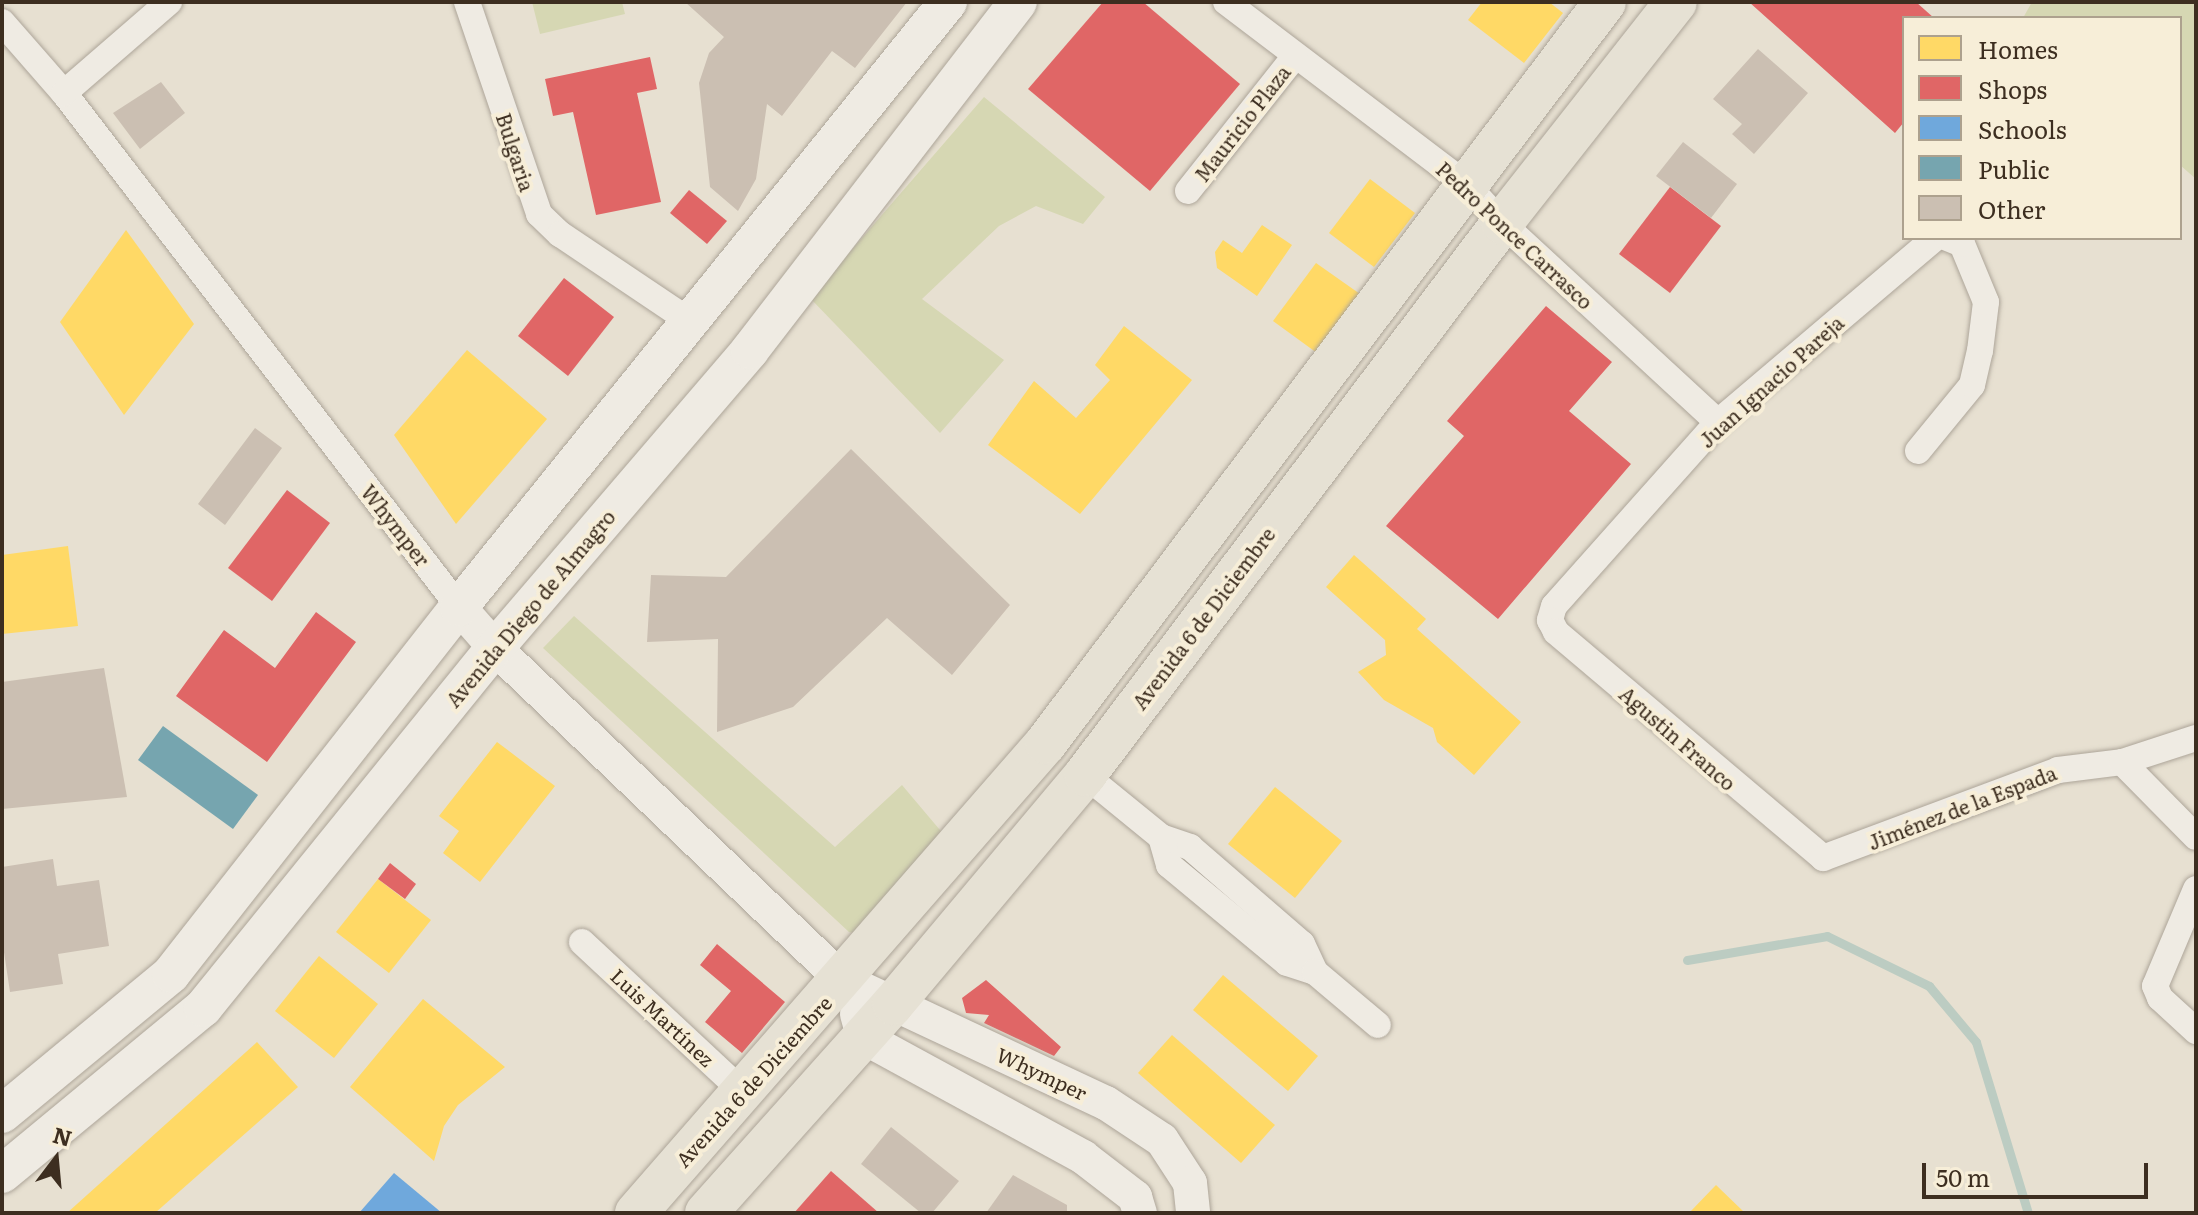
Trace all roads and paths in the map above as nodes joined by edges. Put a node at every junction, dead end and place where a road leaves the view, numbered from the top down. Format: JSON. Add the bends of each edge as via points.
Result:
{"nodes":[{"id":1,"x":169,"y":2,"type":"edge"},
{"id":2,"x":467,"y":2,"type":"edge"},
{"id":3,"x":948,"y":2,"type":"edge"},
{"id":4,"x":1226,"y":2,"type":"edge"},
{"id":5,"x":1605,"y":2,"type":"edge"},
{"id":6,"x":1676,"y":2,"type":"edge"},
{"id":7,"x":1016,"y":3,"type":"edge"},
{"id":8,"x":2,"y":22,"type":"edge"},
{"id":9,"x":1295,"y":56,"type":"junction"},
{"id":10,"x":64,"y":93,"type":"junction"},
{"id":11,"x":1466,"y":184,"type":"junction"},
{"id":12,"x":1188,"y":191,"type":"dead end"},
{"id":13,"x":1502,"y":223,"type":"junction"},
{"id":14,"x":1933,"y":240,"type":"edge"},
{"id":15,"x":1952,"y":240,"type":"edge"},
{"id":16,"x":691,"y":322,"type":"junction"},
{"id":17,"x":1718,"y":422,"type":"junction"},
{"id":18,"x":1918,"y":451,"type":"dead end"},
{"id":19,"x":1554,"y":606,"type":"joint"},
{"id":20,"x":459,"y":607,"type":"junction"},
{"id":21,"x":495,"y":648,"type":"junction"},
{"id":22,"x":2196,"y":738,"type":"edge"},
{"id":23,"x":2122,"y":762,"type":"junction"},
{"id":24,"x":1085,"y":775,"type":"junction"},
{"id":25,"x":2196,"y":837,"type":"edge"},
{"id":26,"x":1823,"y":858,"type":"joint"},
{"id":27,"x":2196,"y":889,"type":"edge"},
{"id":28,"x":582,"y":942,"type":"dead end"},
{"id":29,"x":843,"y":980,"type":"junction"},
{"id":30,"x":893,"y":1004,"type":"junction"},
{"id":31,"x":1378,"y":1025,"type":"dead end"},
{"id":32,"x":2196,"y":1031,"type":"edge"},
{"id":33,"x":863,"y":1037,"type":"junction"},
{"id":34,"x":744,"y":1093,"type":"junction"},
{"id":35,"x":2,"y":1114,"type":"edge"},
{"id":36,"x":2,"y":1174,"type":"edge"},
{"id":37,"x":636,"y":1213,"type":"edge"},
{"id":38,"x":706,"y":1213,"type":"edge"},
{"id":39,"x":1140,"y":1213,"type":"edge"},
{"id":40,"x":1193,"y":1213,"type":"edge"}],
"edges":[{"from":1,"to":10,"type":"street"},
{"from":2,"to":16,"type":"street","name":"Bulgaria","via":[[539,214],[560,234]]},
{"from":3,"to":16,"type":"main road"},
{"from":4,"to":9,"type":"street","name":"Pedro Ponce Carrasco"},
{"from":5,"to":11,"type":"main road","name":"Avenida 6 de Diciembre"},
{"from":6,"to":13,"type":"main road","name":"Avenida 6 de Diciembre"},
{"from":7,"to":21,"type":"main road","name":"Avenida Diego de Almagro","via":[[750,350]]},
{"from":8,"to":10,"type":"street","name":"Whymper"},
{"from":9,"to":11,"type":"street","name":"Pedro Ponce Carrasco"},
{"from":9,"to":12,"type":"street","name":"Mauricio Plaza"},
{"from":10,"to":20,"type":"street","name":"Whymper"},
{"from":11,"to":13,"type":"street","name":"Pedro Ponce Carrasco"},
{"from":11,"to":29,"type":"main road","name":"Avenida 6 de Diciembre","via":[[1046,743]]},
{"from":13,"to":17,"type":"street","name":"Pedro Ponce Carrasco"},
{"from":13,"to":24,"type":"main road","name":"Avenida 6 de Diciembre"},
{"from":14,"to":17,"type":"street","name":"Juan Ignacio Pareja"},
{"from":15,"to":18,"type":"street","via":[[1962,244],[1986,302],[1980,351],[1972,385]]},
{"from":16,"to":20,"type":"main road"},
{"from":17,"to":19,"type":"street","name":"Juan Ignacio Pareja"},
{"from":19,"to":26,"type":"street","name":"Agustin Franco","via":[[1550,620],[1556,632]]},
{"from":20,"to":21,"type":"street","name":"Whymper"},
{"from":20,"to":35,"type":"main road","via":[[171,974]]},
{"from":21,"to":29,"type":"street","name":"Whymper"},
{"from":21,"to":36,"type":"main road","name":"Avenida Diego de Almagro","via":[[203,1008]]},
{"from":22,"to":23,"type":"street","name":"Jiménez de la Espada"},
{"from":23,"to":25,"type":"street"},
{"from":23,"to":26,"type":"street","name":"Jiménez de la Espada","via":[[2058,770]]},
{"from":24,"to":30,"type":"main road","name":"Avenida 6 de Diciembre"},
{"from":24,"to":31,"type":"street","via":[[1161,837],[1190,847],[1224,876],[1302,944],[1315,972]]},
{"from":27,"to":32,"type":"street","via":[[2155,986],[2160,998]]},
{"from":28,"to":34,"type":"street","name":"Luis Martínez"},
{"from":29,"to":30,"type":"street","name":"Whymper"},
{"from":29,"to":33,"type":"street","name":"Whymper"},
{"from":29,"to":34,"type":"main road","name":"Avenida 6 de Diciembre"},
{"from":30,"to":33,"type":"main road","name":"Avenida 6 de Diciembre"},
{"from":30,"to":40,"type":"street","name":"Whymper","via":[[1106,1103],[1162,1140],[1190,1183]]},
{"from":33,"to":38,"type":"main road","name":"Avenida 6 de Diciembre"},
{"from":33,"to":39,"type":"street","via":[[1083,1157],[1135,1197]]},
{"from":34,"to":37,"type":"main road","name":"Avenida 6 de Diciembre"}]}
